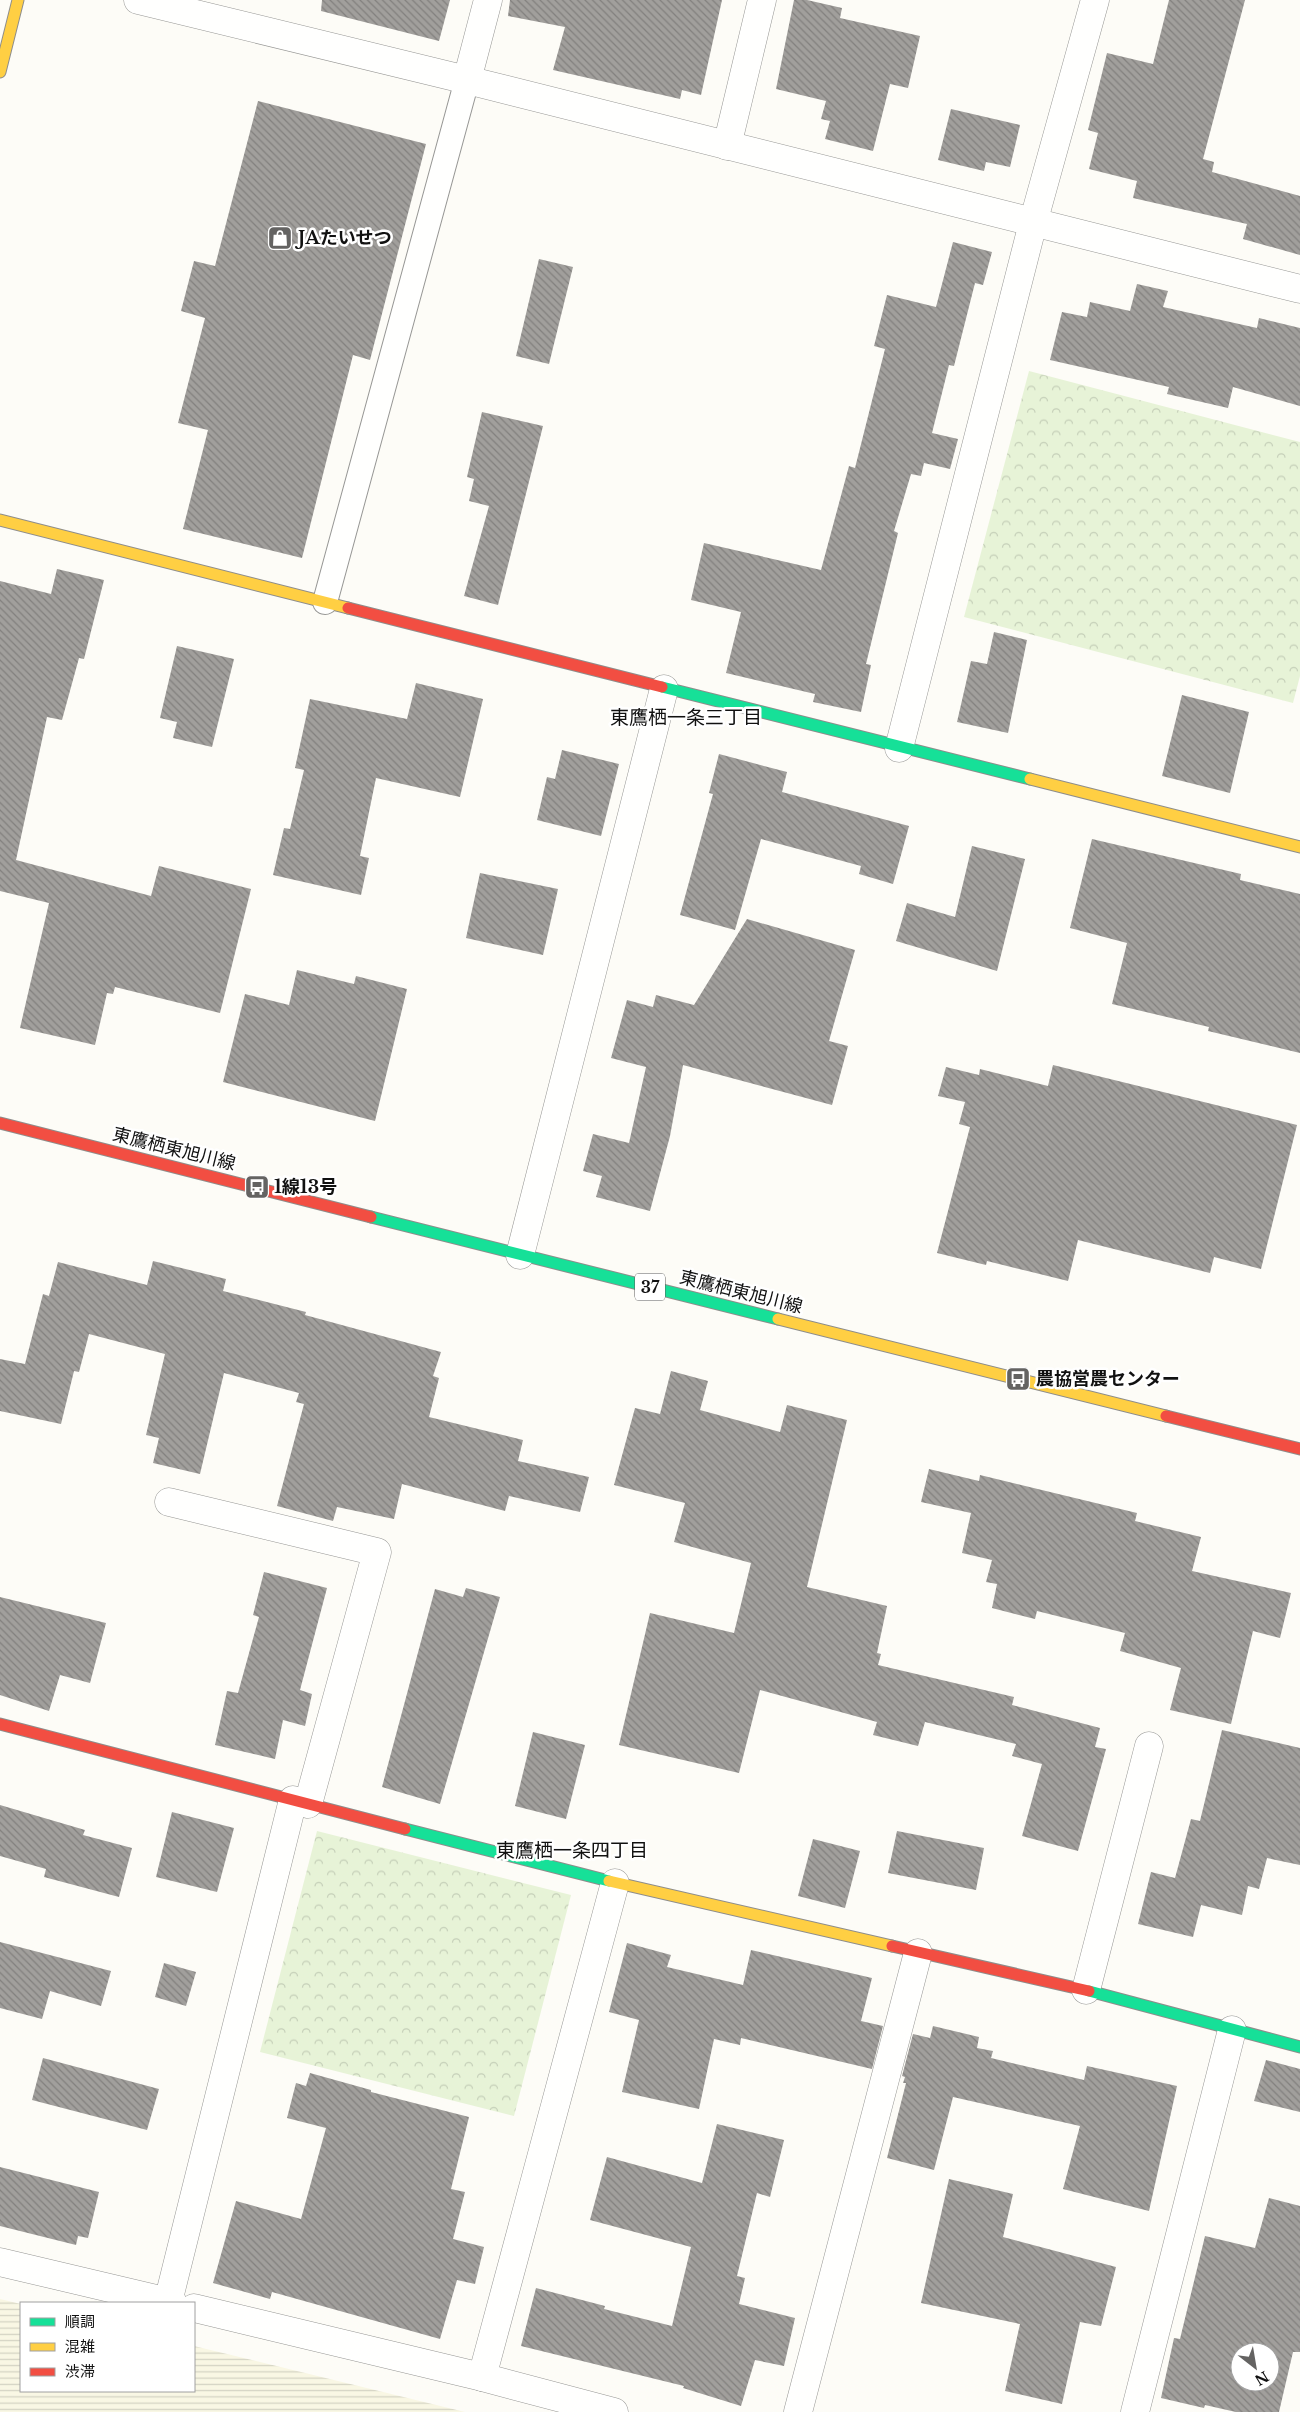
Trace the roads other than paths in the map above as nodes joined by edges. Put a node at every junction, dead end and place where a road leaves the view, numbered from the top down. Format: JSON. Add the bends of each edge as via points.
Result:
{"nodes":[{"id":1,"x":138,"y":0,"type":"edge"},
{"id":2,"x":488,"y":0,"type":"edge"},
{"id":3,"x":762,"y":0,"type":"edge"},
{"id":4,"x":1095,"y":0,"type":"edge"},
{"id":5,"x":11,"y":6,"type":"edge"},
{"id":6,"x":0,"y":72,"type":"edge"},
{"id":7,"x":467,"y":80,"type":"junction"},
{"id":8,"x":727,"y":146,"type":"junction"},
{"id":9,"x":1034,"y":223,"type":"junction"},
{"id":10,"x":1300,"y":289,"type":"edge"},
{"id":11,"x":0,"y":520,"type":"edge"},
{"id":12,"x":325,"y":602,"type":"junction"},
{"id":13,"x":664,"y":689,"type":"junction"},
{"id":14,"x":899,"y":748,"type":"junction"},
{"id":15,"x":1300,"y":847,"type":"edge"},
{"id":16,"x":0,"y":1123,"type":"edge"},
{"id":17,"x":520,"y":1255,"type":"junction"},
{"id":18,"x":1300,"y":1449,"type":"edge"},
{"id":19,"x":170,"y":1502,"type":"dead end"},
{"id":20,"x":0,"y":1724,"type":"edge"},
{"id":21,"x":1150,"y":1746,"type":"dead end"},
{"id":22,"x":300,"y":1802,"type":"junction"},
{"id":23,"x":615,"y":1882,"type":"junction"},
{"id":24,"x":918,"y":1952,"type":"junction"},
{"id":25,"x":1086,"y":1990,"type":"junction"},
{"id":26,"x":1232,"y":2030,"type":"junction"},
{"id":27,"x":1300,"y":2047,"type":"edge"},
{"id":28,"x":0,"y":2262,"type":"edge"},
{"id":29,"x":170,"y":2302,"type":"edge"},
{"id":30,"x":178,"y":2302,"type":"edge"},
{"id":31,"x":195,"y":2308,"type":"edge"},
{"id":32,"x":482,"y":2377,"type":"junction"},
{"id":33,"x":614,"y":2412,"type":"edge"},
{"id":34,"x":798,"y":2412,"type":"edge"},
{"id":35,"x":1135,"y":2412,"type":"edge"}],
"edges":[{"from":1,"to":7,"type":"street"},
{"from":2,"to":7,"type":"street"},
{"from":3,"to":8,"type":"street"},
{"from":4,"to":9,"type":"street"},
{"from":5,"to":6,"type":"main road"},
{"from":7,"to":8,"type":"street"},
{"from":7,"to":12,"type":"lane"},
{"from":8,"to":9,"type":"street"},
{"from":9,"to":10,"type":"street"},
{"from":9,"to":14,"type":"street"},
{"from":11,"to":12,"type":"main road"},
{"from":12,"to":13,"type":"main road"},
{"from":13,"to":14,"type":"main road"},
{"from":13,"to":17,"type":"street"},
{"from":14,"to":15,"type":"main road"},
{"from":16,"to":17,"type":"main road","name":"東鷹栖東旭川線","number":"37"},
{"from":17,"to":18,"type":"main road","name":"東鷹栖東旭川線","number":"37"},
{"from":19,"to":22,"type":"street","via":[[377,1552]]},
{"from":20,"to":22,"type":"main road"},
{"from":21,"to":25,"type":"street"},
{"from":22,"to":23,"type":"main road"},
{"from":22,"to":30,"type":"street"},
{"from":23,"to":24,"type":"main road"},
{"from":23,"to":32,"type":"street"},
{"from":24,"to":25,"type":"main road"},
{"from":24,"to":34,"type":"street"},
{"from":25,"to":26,"type":"main road"},
{"from":26,"to":27,"type":"main road"},
{"from":26,"to":35,"type":"street"},
{"from":28,"to":29,"type":"street"},
{"from":31,"to":32,"type":"street"},
{"from":32,"to":33,"type":"street"}]}
